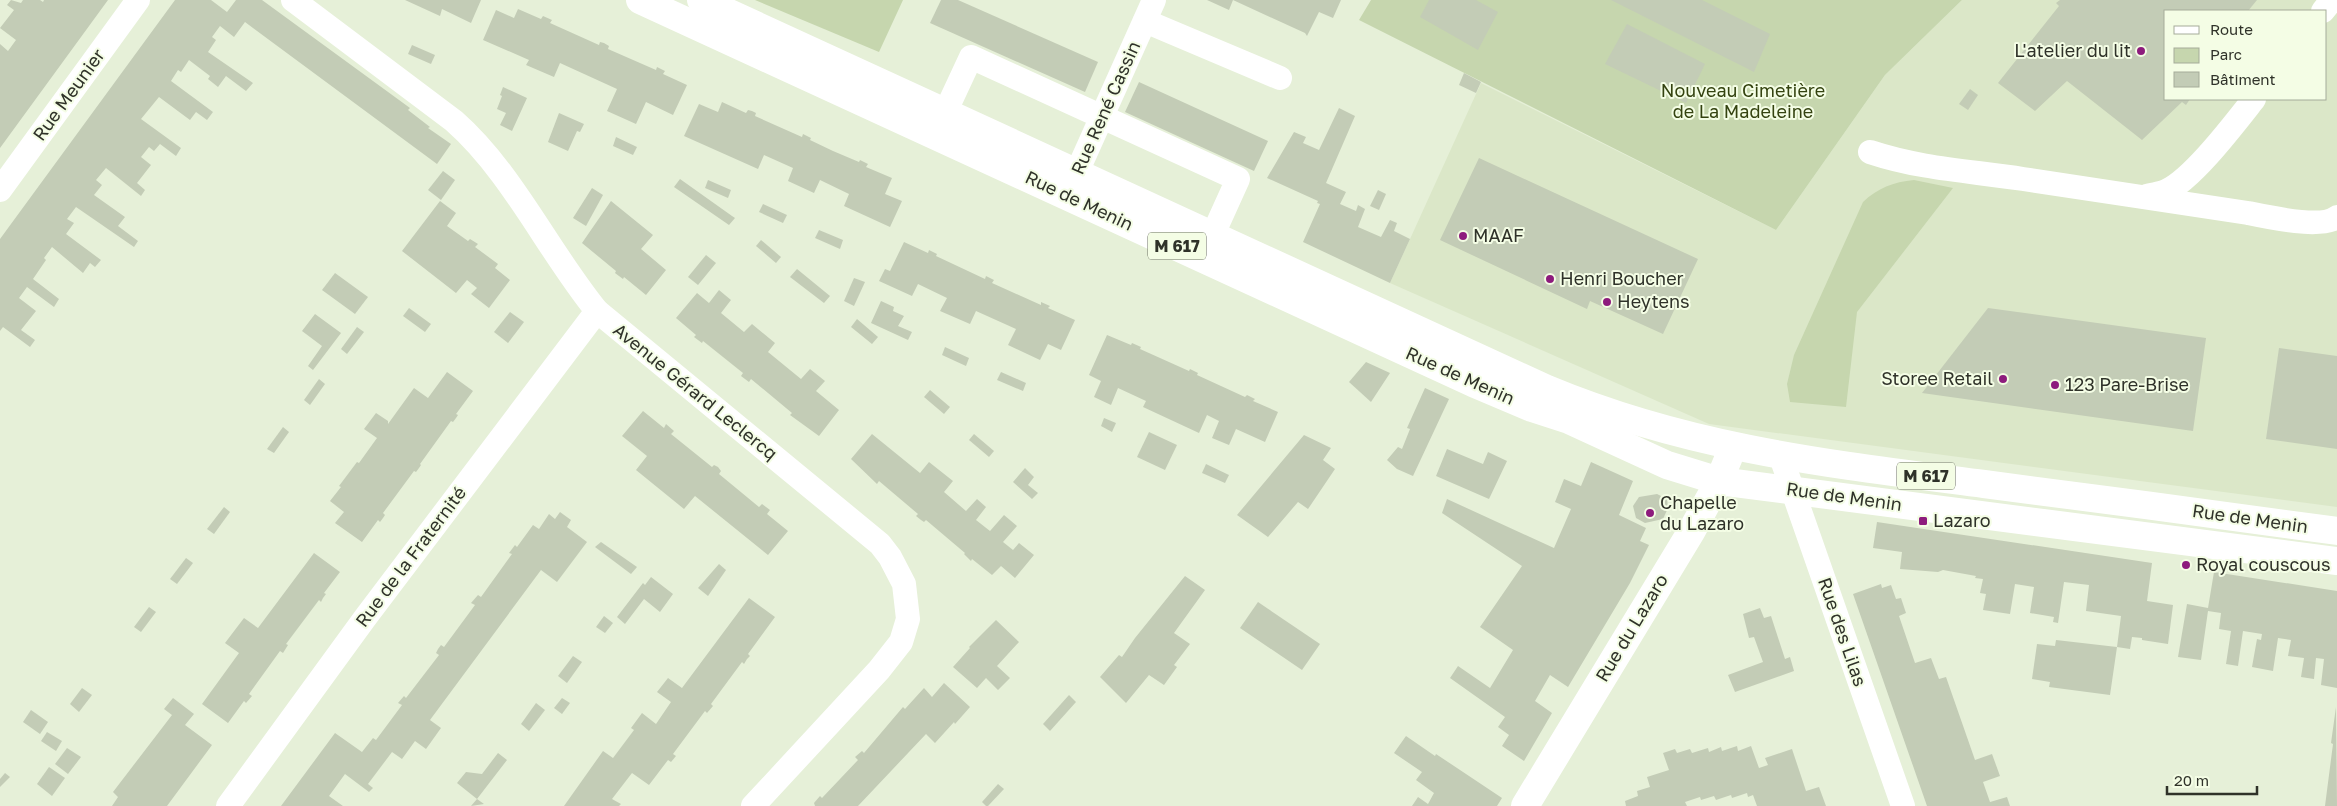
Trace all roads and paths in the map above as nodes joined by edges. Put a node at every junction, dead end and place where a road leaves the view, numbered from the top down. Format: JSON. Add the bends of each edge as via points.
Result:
{"nodes":[{"id":1,"x":138,"y":0,"type":"edge"},
{"id":2,"x":293,"y":0,"type":"edge"},
{"id":3,"x":640,"y":0,"type":"edge"},
{"id":4,"x":702,"y":0,"type":"edge"},
{"id":5,"x":2332,"y":0,"type":"edge"},
{"id":6,"x":1150,"y":10,"type":"edge"},
{"id":7,"x":2324,"y":10,"type":"edge"},
{"id":8,"x":1280,"y":78,"type":"dead end"},
{"id":9,"x":2253,"y":100,"type":"edge"},
{"id":10,"x":1103,"y":117,"type":"junction"},
{"id":11,"x":940,"y":124,"type":"junction"},
{"id":12,"x":1870,"y":152,"type":"dead end"},
{"id":13,"x":1072,"y":184,"type":"junction"},
{"id":14,"x":0,"y":190,"type":"edge"},
{"id":15,"x":2145,"y":196,"type":"junction"},
{"id":16,"x":2337,"y":217,"type":"edge"},
{"id":17,"x":1207,"y":246,"type":"junction"},
{"id":18,"x":597,"y":311,"type":"junction"},
{"id":19,"x":1733,"y":447,"type":"junction"},
{"id":20,"x":1781,"y":457,"type":"junction"},
{"id":21,"x":1719,"y":481,"type":"junction"},
{"id":22,"x":1792,"y":490,"type":"junction"},
{"id":23,"x":2337,"y":531,"type":"edge"},
{"id":24,"x":2337,"y":561,"type":"edge"},
{"id":25,"x":228,"y":806,"type":"edge"},
{"id":26,"x":754,"y":806,"type":"edge"},
{"id":27,"x":1525,"y":806,"type":"edge"},
{"id":28,"x":1903,"y":806,"type":"edge"}],
"edges":[{"from":1,"to":14,"type":"street","name":"Rue Meunier"},
{"from":2,"to":18,"type":"street","name":"Avenue Gérard Leclercq","via":[[470,135],[578,289]]},
{"from":3,"to":11,"type":"main road","name":"Rue de Menin","number":"M 617"},
{"from":4,"to":11,"type":"main road","name":"Rue de Menin","number":"M 617"},
{"from":5,"to":7,"type":"street"},
{"from":6,"to":8,"type":"street","name":"Rue René Cassin"},
{"from":6,"to":10,"type":"street","name":"Rue René Cassin"},
{"from":9,"to":15,"type":"street","via":[[2183,180],[2166,191]]},
{"from":10,"to":11,"type":"street","via":[[971,57]]},
{"from":10,"to":13,"type":"street","name":"Rue René Cassin"},
{"from":10,"to":17,"type":"street","via":[[1238,179]]},
{"from":11,"to":13,"type":"main road","name":"Rue de Menin","number":"M 617"},
{"from":12,"to":15,"type":"street","via":[[1923,167]]},
{"from":13,"to":17,"type":"main road","name":"Rue de Menin","number":"M 617"},
{"from":15,"to":16,"type":"street","via":[[2315,222]]},
{"from":17,"to":19,"type":"main road","name":"Rue de Menin","number":"M 617","via":[[1571,399],[1651,427]]},
{"from":17,"to":21,"type":"main road","name":"Rue de Menin","number":"M 617","via":[[1508,398],[1569,420],[1668,465]]},
{"from":18,"to":25,"type":"street","name":"Rue de la Fraternité","via":[[365,618]]},
{"from":18,"to":26,"type":"street","name":"Avenue Gérard Leclercq","via":[[880,544],[904,584],[908,619],[901,642]]},
{"from":19,"to":20,"type":"main road","name":"Rue de Menin","number":"M 617"},
{"from":19,"to":21,"type":"main road","name":"Rue du Lazaro"},
{"from":20,"to":22,"type":"street","name":"Rue des Lilas"},
{"from":20,"to":23,"type":"main road","name":"Rue de Menin","number":"M 617"},
{"from":21,"to":22,"type":"main road","name":"Rue de Menin","number":"M 617"},
{"from":21,"to":27,"type":"main road","name":"Rue du Lazaro"},
{"from":22,"to":24,"type":"main road","name":"Rue de Menin","number":"M 617"},
{"from":22,"to":28,"type":"street","name":"Rue des Lilas"}]}
